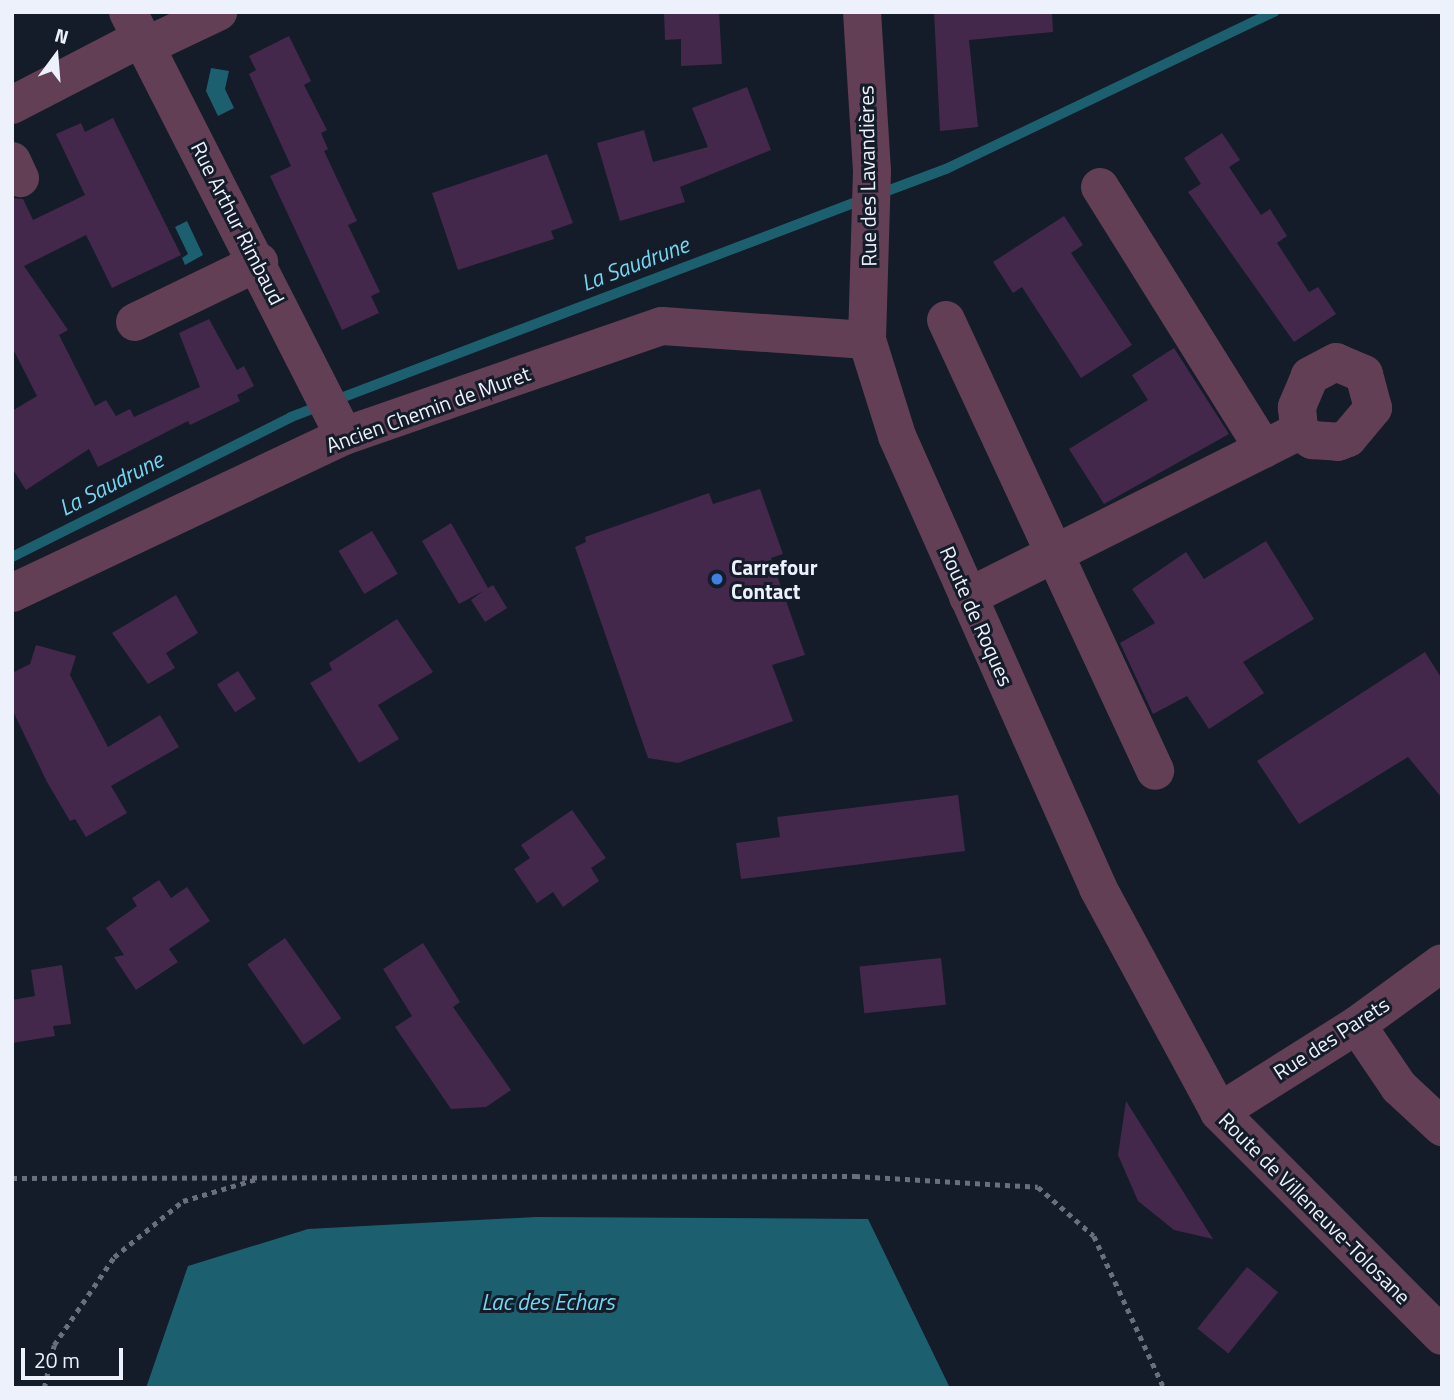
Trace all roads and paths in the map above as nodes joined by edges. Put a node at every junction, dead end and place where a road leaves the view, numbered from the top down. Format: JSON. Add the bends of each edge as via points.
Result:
{"nodes":[{"id":1,"x":218,"y":12,"type":"edge"},
{"id":2,"x":862,"y":12,"type":"edge"},
{"id":3,"x":138,"y":32,"type":"edge"},
{"id":4,"x":12,"y":104,"type":"edge"},
{"id":5,"x":1100,"y":187,"type":"dead end"},
{"id":6,"x":259,"y":262,"type":"junction"},
{"id":7,"x":946,"y":320,"type":"dead end"},
{"id":8,"x":135,"y":322,"type":"dead end"},
{"id":9,"x":867,"y":340,"type":"junction"},
{"id":10,"x":1299,"y":431,"type":"dead end"},
{"id":11,"x":344,"y":436,"type":"junction"},
{"id":12,"x":1264,"y":449,"type":"junction"},
{"id":13,"x":1054,"y":557,"type":"junction"},
{"id":14,"x":12,"y":593,"type":"edge"},
{"id":15,"x":968,"y":597,"type":"junction"},
{"id":16,"x":1155,"y":771,"type":"dead end"},
{"id":17,"x":1098,"y":888,"type":"joint"},
{"id":18,"x":1442,"y":962,"type":"edge"},
{"id":19,"x":1357,"y":1025,"type":"junction"},
{"id":20,"x":1219,"y":1112,"type":"junction"},
{"id":21,"x":1442,"y":1127,"type":"edge"},
{"id":22,"x":264,"y":1177,"type":"junction"},
{"id":23,"x":12,"y":1178,"type":"edge"},
{"id":24,"x":1442,"y":1336,"type":"edge"},
{"id":25,"x":44,"y":1388,"type":"edge"},
{"id":26,"x":1164,"y":1388,"type":"edge"}],
"edges":[{"from":1,"to":3,"type":"street"},
{"from":2,"to":9,"type":"street","name":"Rue des Lavandières","via":[[871,158]]},
{"from":3,"to":4,"type":"street"},
{"from":3,"to":6,"type":"street","name":"Rue Arthur Rimbaud"},
{"from":5,"to":12,"type":"street"},
{"from":6,"to":8,"type":"street"},
{"from":6,"to":11,"type":"street","name":"Rue Arthur Rimbaud"},
{"from":7,"to":13,"type":"street"},
{"from":9,"to":11,"type":"street","name":"Ancien Chemin de Muret","via":[[662,326]]},
{"from":9,"to":15,"type":"street","name":"Route de Roques","via":[[888,416]]},
{"from":10,"to":12,"type":"street"},
{"from":11,"to":14,"type":"street","name":"Ancien Chemin de Muret"},
{"from":12,"to":13,"type":"street"},
{"from":13,"to":15,"type":"street"},
{"from":13,"to":16,"type":"street"},
{"from":15,"to":17,"type":"street","name":"Route de Roques"},
{"from":17,"to":20,"type":"street","name":"Route de Villeneuve-Tolosane"},
{"from":18,"to":19,"type":"street","name":"Rue des Parets"},
{"from":19,"to":20,"type":"street","name":"Rue des Parets"},
{"from":19,"to":21,"type":"street","via":[[1399,1087]]},
{"from":20,"to":24,"type":"street","name":"Route de Villeneuve-Tolosane"},
{"from":22,"to":23,"type":"path"},
{"from":22,"to":25,"type":"path","via":[[183,1201],[114,1257],[54,1345]]},
{"from":22,"to":26,"type":"path","via":[[855,1176],[1038,1187],[1094,1236]]}]}
